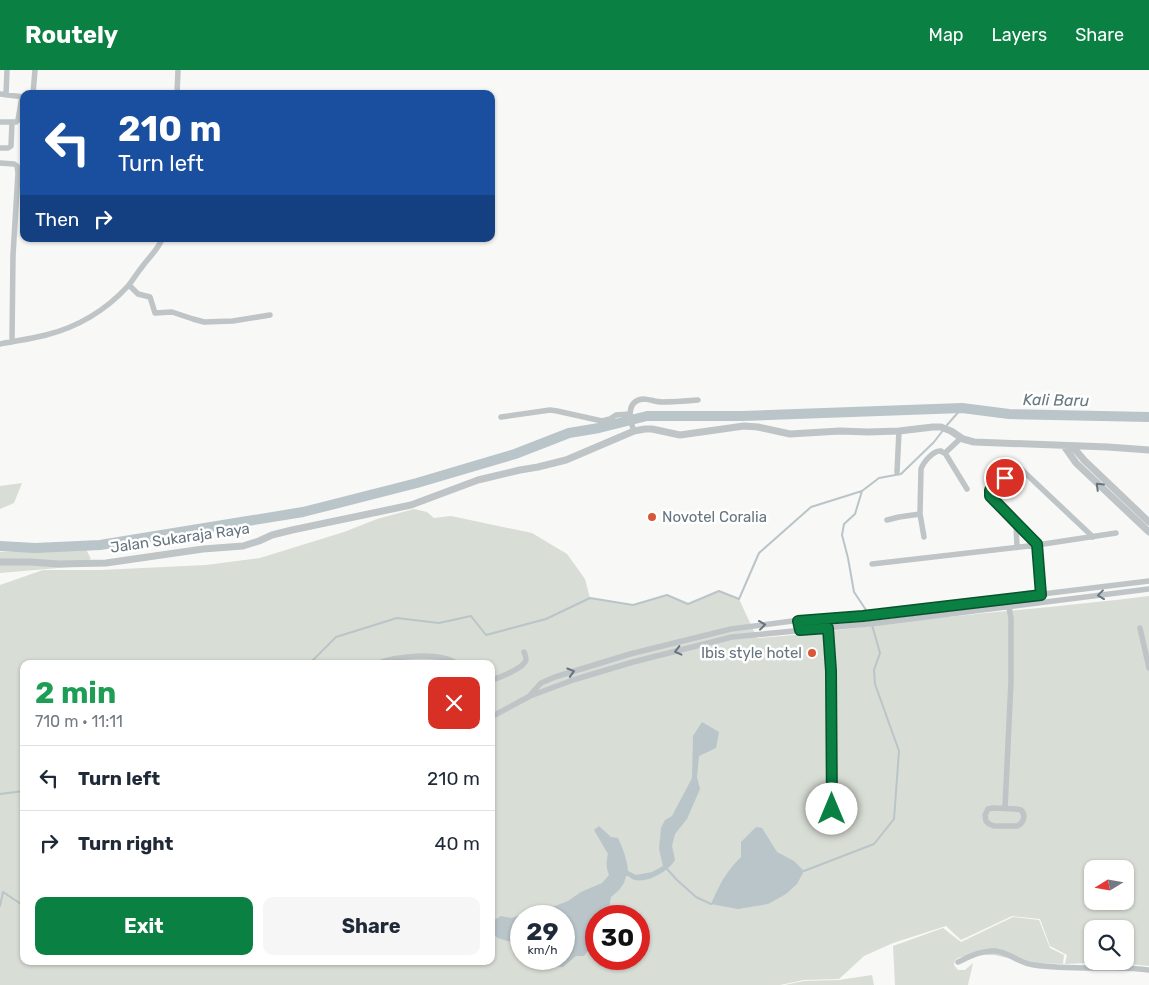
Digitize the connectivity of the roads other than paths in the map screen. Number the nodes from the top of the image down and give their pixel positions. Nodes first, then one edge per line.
1 (7, 70) edge
2 (35, 70) edge
3 (178, 70) edge
4 (33, 90) edge
5 (177, 90) edge
6 (3, 94) edge
7 (20, 97) edge
8 (20, 111) edge
9 (0, 122) edge
10 (12, 123) junction
11 (0, 148) edge
12 (0, 163) edge
13 (161, 242) edge
14 (129, 285) junction
15 (270, 316) dead end
16 (12, 342) junction
17 (0, 344) edge
18 (698, 400) dead end
19 (629, 416) junction
20 (501, 417) dead end
21 (633, 429) junction
22 (899, 431) junction
23 (961, 438) junction
24 (1064, 446) junction
25 (1073, 446) junction
26 (1149, 450) edge
27 (945, 454) junction
28 (897, 472) dead end
29 (967, 489) dead end
30 (920, 514) junction
31 (1136, 515) junction
32 (887, 520) dead end
33 (1149, 522) edge
34 (1016, 524) junction
35 (1149, 532) edge
36 (1116, 533) dead end
37 (924, 537) dead end
38 (1092, 537) junction
39 (1037, 544) junction
40 (1017, 547) junction
41 (0, 562) edge
42 (872, 564) dead end
43 (1149, 581) edge
44 (1149, 589) edge
45 (1041, 595) junction
46 (1041, 602) junction
47 (1009, 607) junction
48 (798, 621) junction
49 (828, 628) junction
50 (1140, 628) dead end
51 (731, 629) junction
52 (800, 630) junction
53 (732, 637) junction
54 (524, 652) dead end
55 (410, 657) junction
56 (388, 660) edge
57 (410, 660) edge
58 (449, 660) edge
59 (1149, 668) edge
60 (495, 678) edge
61 (530, 696) junction
62 (495, 714) edge
63 (1004, 808) junction
64 (832, 809) dead end
65 (958, 962) dead end
66 (1149, 970) edge

1 - 6 street
2 - 4 street
3 - 5 street
6 - 7 street
8 - 10 street
9 - 10 street
10 - 11 street
12 - 16 street
13 - 14 street
14 - 15 street
14 - 16 street
16 - 17 street
18 - 19 street
19 - 20 street
19 - 21 street
21 - 22 street
21 - 41 street, Jalan Sukaraja Raya
22 - 23 street
22 - 28 street
23 - 24 street
23 - 27 street
24 - 25 street
31 -> 24 street
25 - 26 street
25 - 31 street
27 - 29 street
27 - 30 street
30 - 32 street
30 - 37 street
31 - 33 street
31 - 35 street
34 - 38 street
34 - 39 street
34 - 40 street
36 - 38 street
38 - 39 street
39 - 40 street
39 - 45 street
40 - 42 street
43 - 45 street
44 -> 46 street
45 - 46 street
45 - 48 street
46 - 47 street
47 - 49 street
47 - 63 street
51 -> 48 street
48 - 52 street
49 - 52 street
49 - 64 street
50 - 59 street
51 - 53 street
61 -> 51 street
52 - 53 street
53 -> 61 street
54 - 60 street
55 - 56 street
55 - 57 street
55 - 58 street
61 - 62 street
63 - 63 street
65 - 66 street

